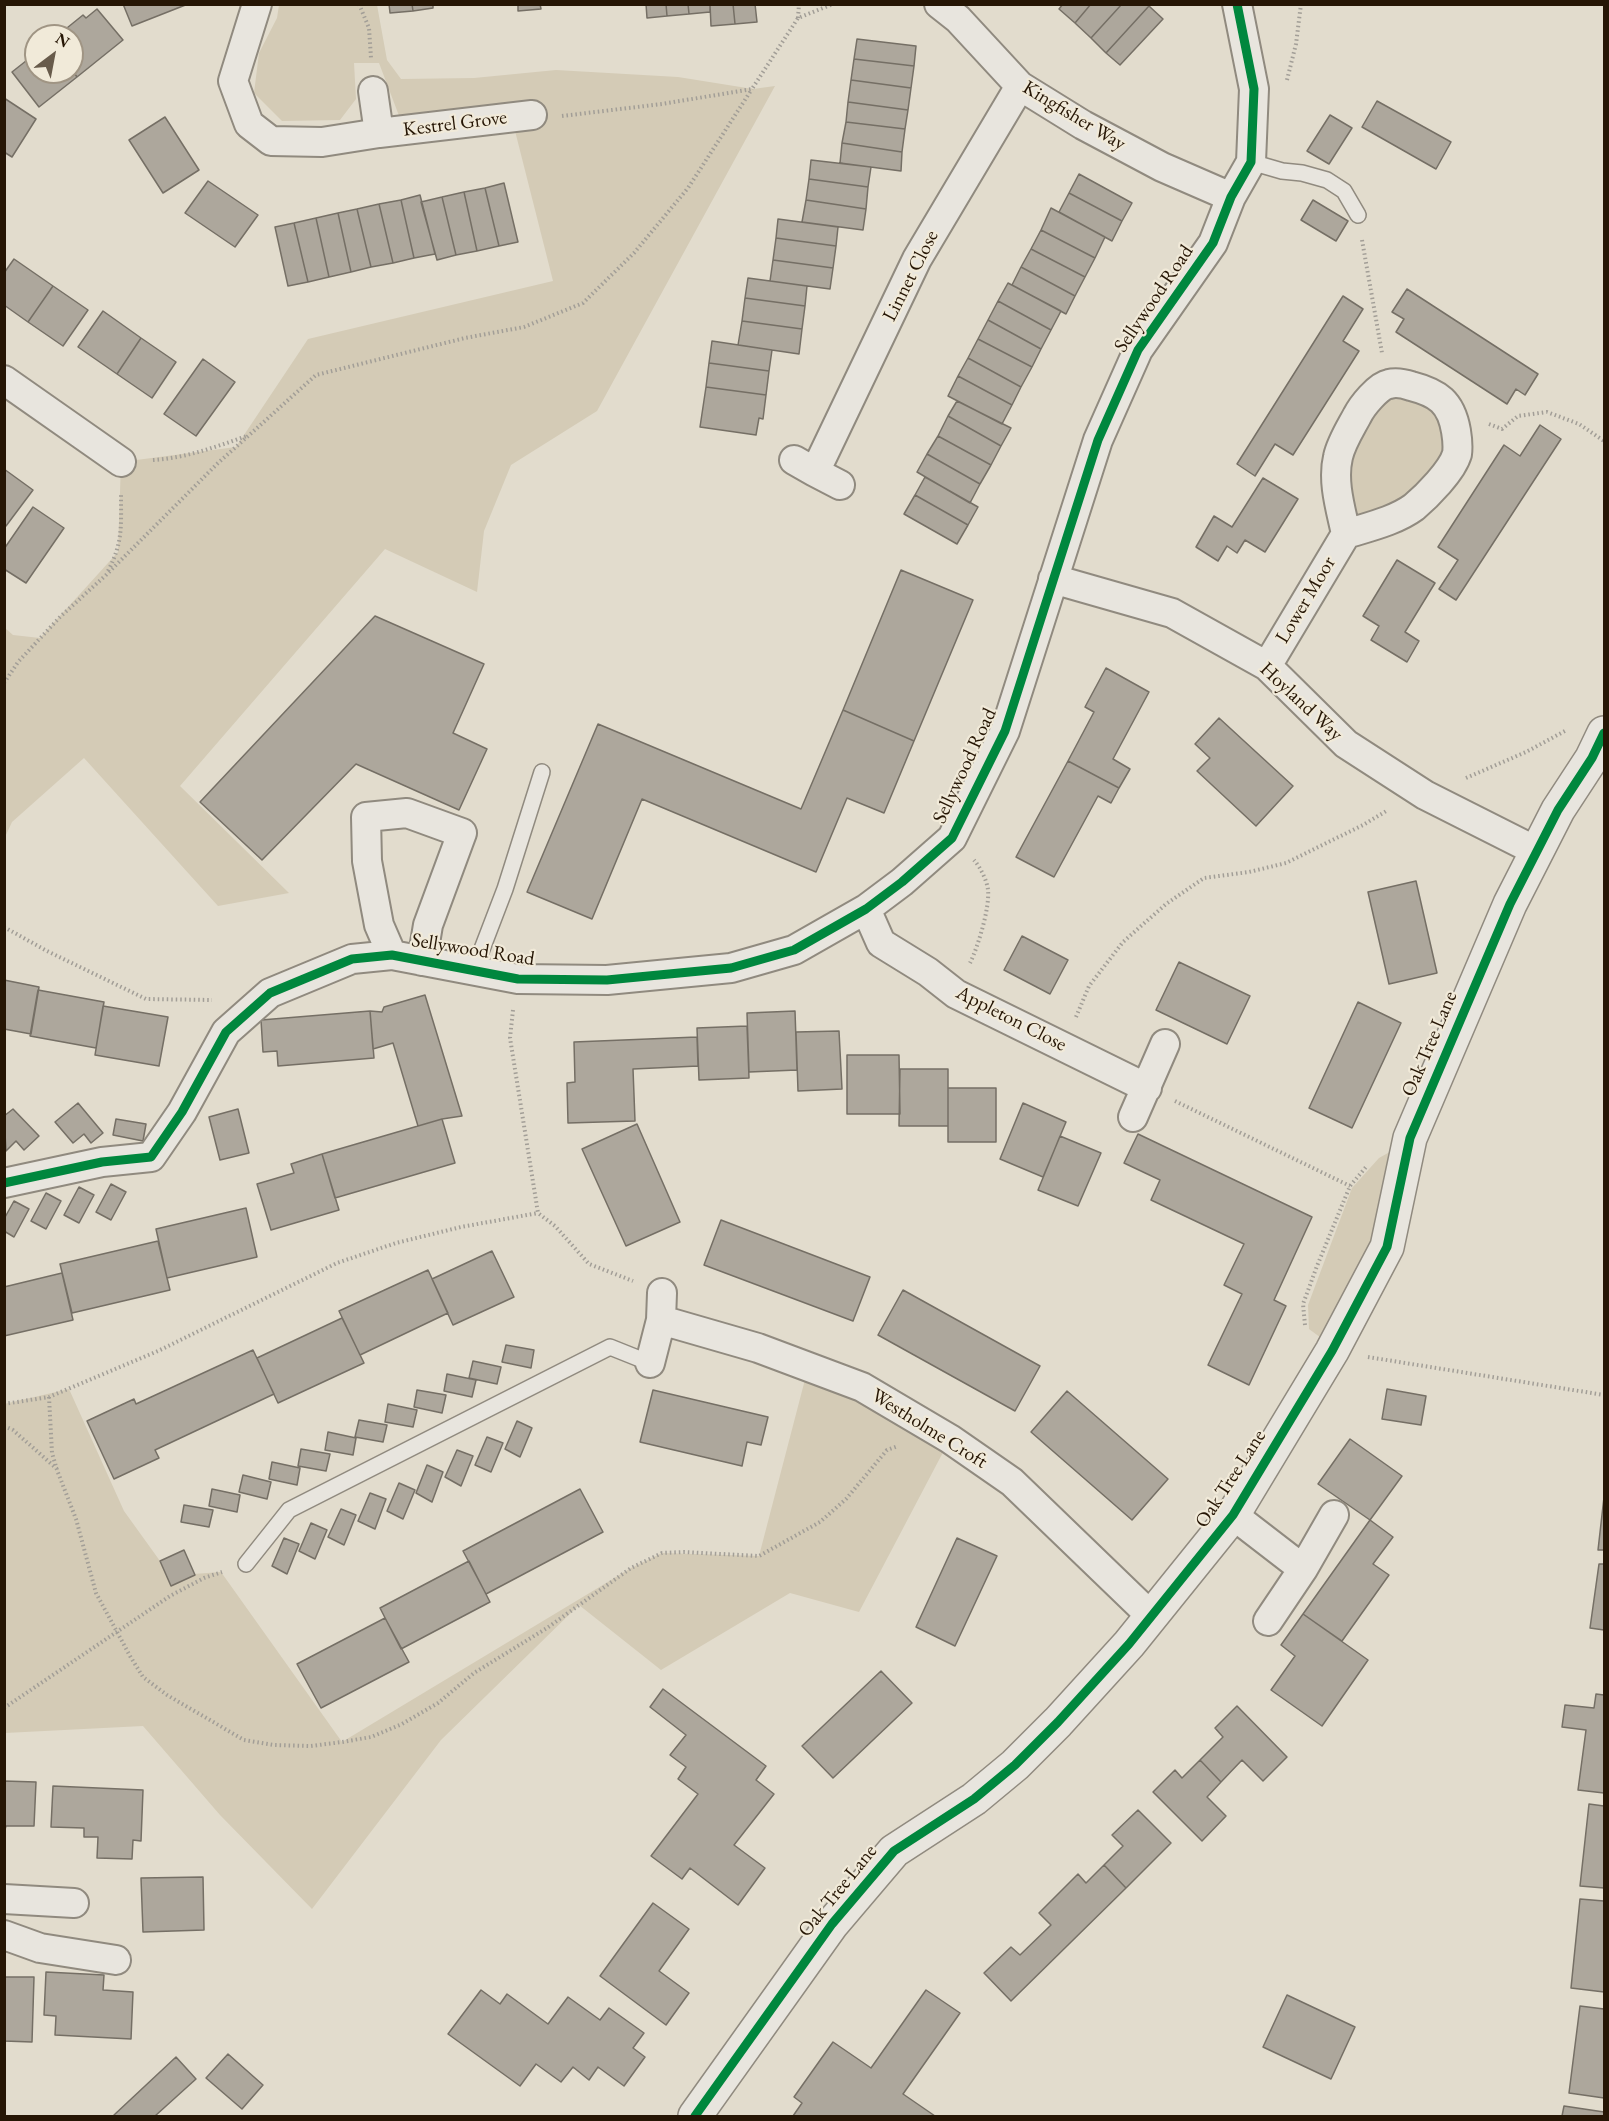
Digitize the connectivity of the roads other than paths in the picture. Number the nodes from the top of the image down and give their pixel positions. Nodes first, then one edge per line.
1 (257, 4) edge
2 (939, 4) edge
3 (1237, 4) edge
4 (1020, 86) junction
5 (373, 91) road end
6 (532, 115) road end
7 (378, 133) junction
8 (1251, 162) junction
9 (1231, 197) junction
10 (1358, 215) road end
11 (4, 380) edge
12 (122, 462) road end
13 (840, 485) dead end
14 (1346, 534) junction
15 (1053, 579) junction
16 (1267, 666) junction
17 (1605, 733) edge
18 (542, 772) dead end
19 (1538, 852) junction
20 (866, 909) junction
21 (392, 955) junction
22 (422, 961) junction
23 (474, 970) junction
24 (1165, 1044) dead end
25 (1147, 1088) junction
26 (1133, 1117) dead end
27 (4, 1184) edge
28 (650, 1363) joint
29 (1233, 1515) junction
30 (1334, 1515) dead end
31 (246, 1564) road end
32 (1303, 1569) junction
33 (1151, 1616) junction
34 (1268, 1621) dead end
35 (4, 1899) edge
36 (74, 1903) dead end
37 (4, 1935) edge
38 (116, 1960) dead end
39 (695, 2116) edge

1 - 7 street, Kestrel Grove
2 - 4 street, Kingfisher Way
3 - 8 street, Sellywood Road
4 - 9 street, Kingfisher Way
4 - 13 street, Linnet Close
5 - 7 street, Kestrel Grove
6 - 7 street, Kestrel Grove
8 - 9 street, Sellywood Road
8 - 10 lane
9 - 15 street, Sellywood Road
11 - 12 street
14 - 14 street, Lower Moor
14 - 16 street, Lower Moor
15 - 16 street, Hoyland Way
15 - 20 street, Sellywood Road
16 - 19 street, Hoyland Way
17 - 19 street, Oak Tree Lane
18 - 23 lane
19 - 29 street, Oak Tree Lane
20 - 23 street, Sellywood Road
20 - 25 street, Appleton Close
21 - 22 street, Sellywood Road
21 - 22 street, Sellywood Road
21 - 27 street, Sellywood Road
22 - 23 street, Sellywood Road
24 - 25 street
25 - 26 street
28 - 31 lane
28 - 33 street, Westholme Croft
29 - 32 street
29 - 33 street, Oak Tree Lane
30 - 32 street
32 - 34 street
33 - 39 street, Oak Tree Lane
35 - 36 street
37 - 38 street

